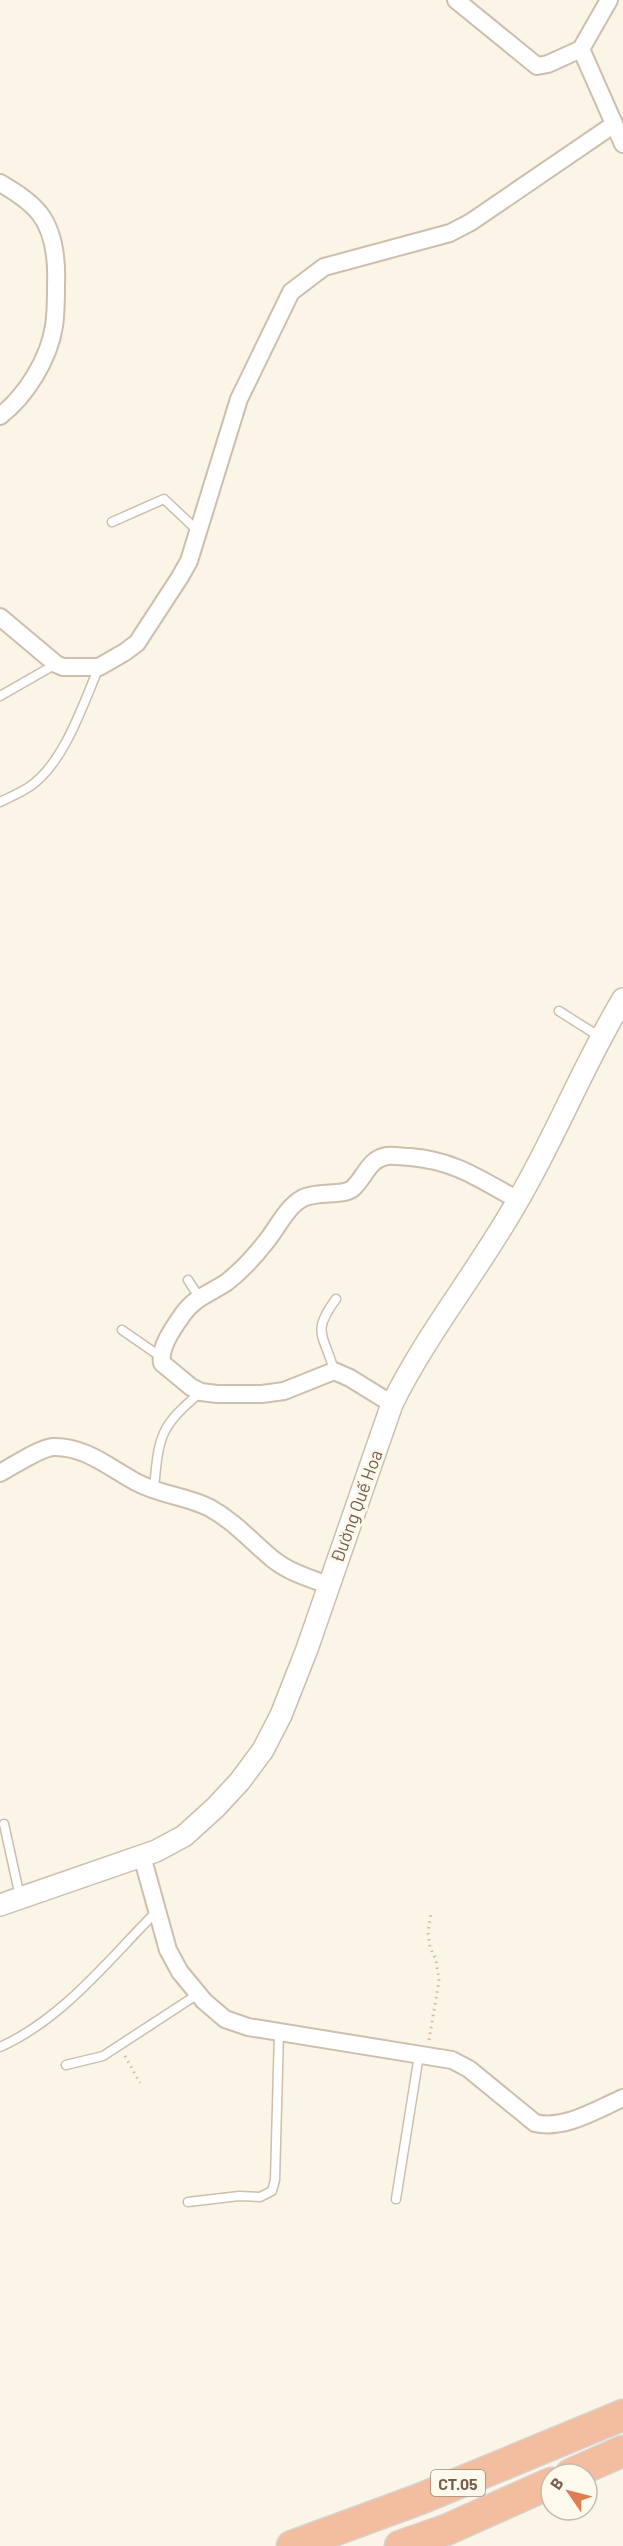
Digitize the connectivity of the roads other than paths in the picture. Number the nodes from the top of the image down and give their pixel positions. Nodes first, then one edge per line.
1 (456, 0) edge
2 (609, 0) edge
3 (581, 49) junction
4 (613, 125) junction
5 (623, 144) edge
6 (0, 183) edge
7 (0, 416) edge
8 (112, 522) dead end
9 (198, 531) junction
10 (0, 617) edge
11 (99, 667) junction
12 (50, 668) junction
13 (0, 696) edge
14 (0, 802) edge
15 (623, 999) edge
16 (559, 1011) dead end
17 (600, 1037) junction
18 (518, 1200) junction
19 (188, 1280) dead end
20 (199, 1297) junction
21 (336, 1299) dead end
22 (122, 1330) dead end
23 (161, 1357) junction
24 (334, 1371) junction
25 (201, 1392) junction
26 (392, 1404) junction
27 (0, 1473) edge
28 (154, 1488) junction
29 (328, 1585) junction
30 (4, 1824) dead end
31 (142, 1856) junction
32 (20, 1898) junction
33 (0, 1905) edge
34 (156, 1911) junction
35 (198, 1994) junction
36 (279, 2032) junction
37 (0, 2047) edge
38 (423, 2056) junction
39 (66, 2065) dead end
40 (623, 2098) edge
41 (396, 2199) dead end
42 (188, 2202) dead end
43 (623, 2415) edge
44 (623, 2451) edge
45 (598, 2462) edge
46 (539, 2488) edge
47 (292, 2546) edge
48 (400, 2546) edge

1 - 3 street
2 - 3 street
3 - 4 street
4 - 5 street
4 - 9 street
6 - 7 street
8 - 9 lane
9 - 11 street
10 - 12 street
11 - 12 street
11 - 14 lane
12 - 13 lane
15 - 17 street, Đường Quế Hoa
16 - 17 lane
17 - 18 street, Đường Quế Hoa
18 - 20 street
18 - 26 street, Đường Quế Hoa
19 - 20 lane
20 - 23 street
21 - 24 lane
22 - 23 lane
23 - 25 street
24 - 25 street
24 - 26 street
25 - 28 lane
26 - 29 street, Đường Quế Hoa
27 - 28 street
28 - 29 street
29 - 31 street, Đường Quế Hoa
30 - 32 lane
31 - 32 street, Đường Quế Hoa
31 - 34 street
32 - 33 street, Đường Quế Hoa
34 - 35 street
34 - 37 lane
35 - 36 street
35 - 39 lane
36 - 38 street
36 - 42 lane
38 - 40 street
38 - 41 lane
43 - 47 highway, CT.05
44 - 45 highway
46 - 48 highway, CT.05

